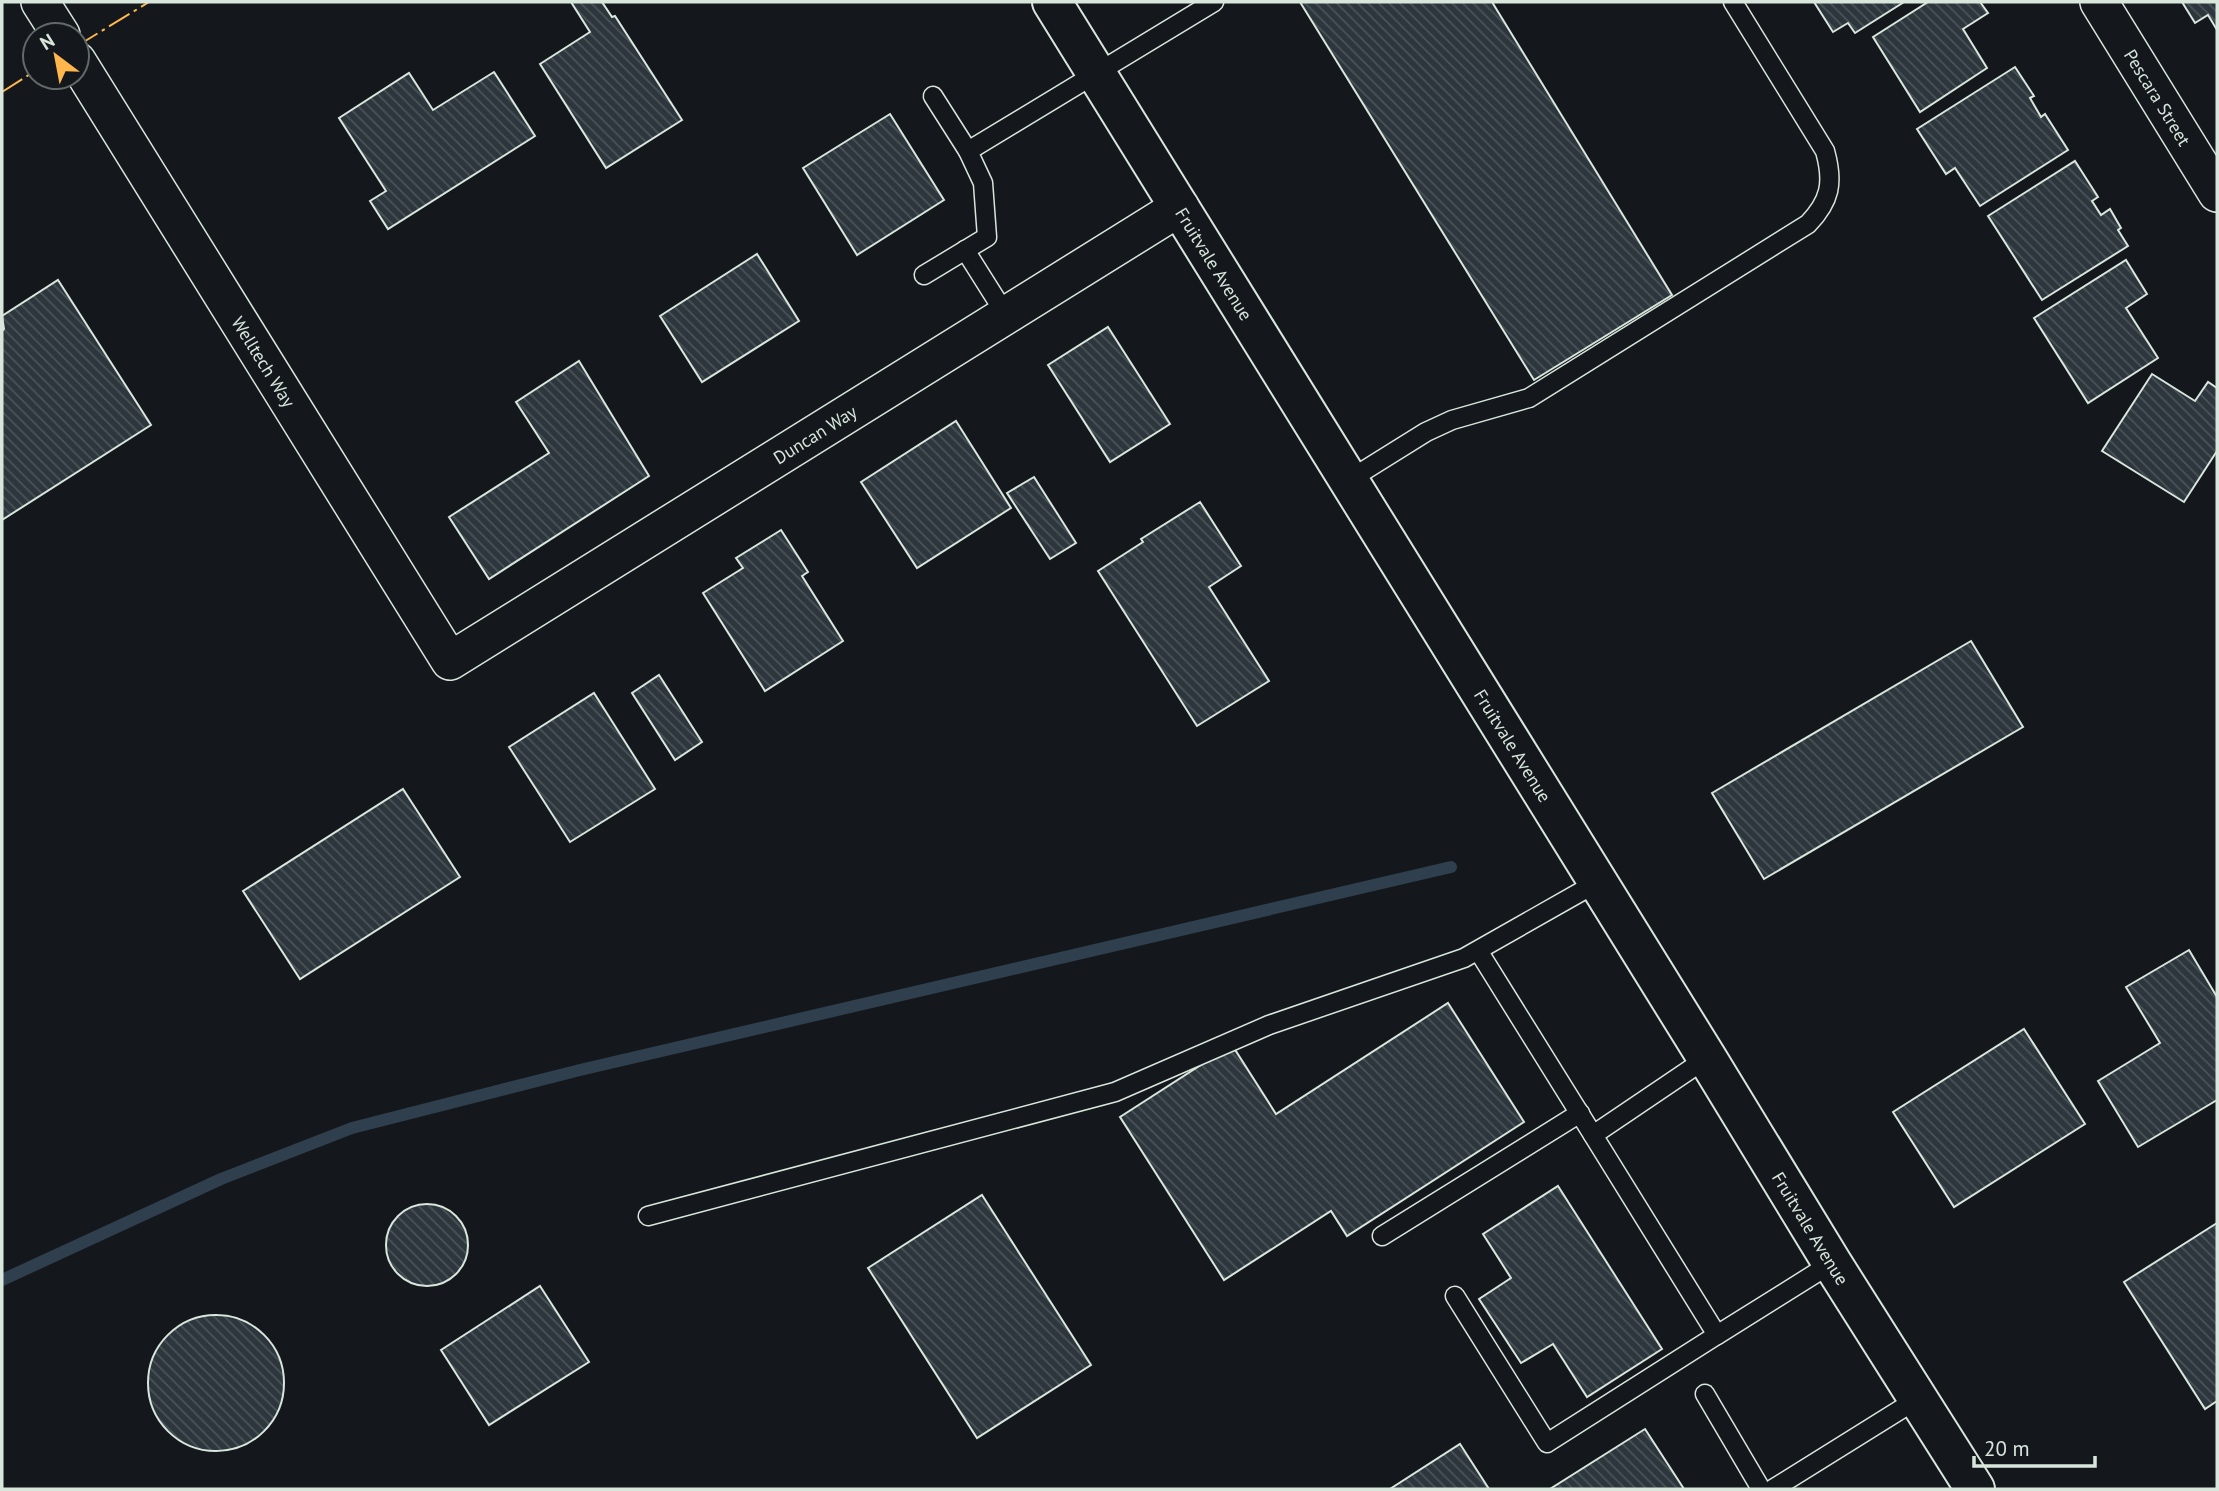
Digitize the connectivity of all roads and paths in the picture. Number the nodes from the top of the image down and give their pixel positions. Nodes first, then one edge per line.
1 (40, 2) edge
2 (1052, 2) edge
3 (1214, 2) edge
4 (1732, 2) edge
5 (2099, 2) edge
6 (52, 21) edge
7 (1097, 73) junction
8 (91, 84) edge
9 (933, 96) dead end
10 (968, 150) junction
11 (2217, 193) edge
12 (1180, 207) junction
13 (965, 250) junction
14 (924, 275) dead end
15 (1006, 315) junction
16 (1349, 480) junction
17 (450, 662) joint
18 (1598, 882) junction
19 (1479, 952) junction
20 (1707, 1058) junction
21 (1580, 1113) junction
22 (1593, 1135) junction
23 (648, 1216) dead end
24 (1382, 1236) dead end
25 (1832, 1263) junction
26 (1455, 1296) dead end
27 (1717, 1335) junction
28 (1705, 1394) dead end
29 (1919, 1398) junction
30 (1761, 1489) edge
31 (1773, 1489) edge
32 (1975, 1489) edge

1 - 6 street
2 - 7 main road, Fruitvale Avenue
3 - 7 lane
4 - 16 lane
5 - 11 street, Pescara Street
7 - 10 lane
7 - 12 main road, Fruitvale Avenue
8 - 17 street, Welltech Way
9 - 10 lane
10 - 13 lane
12 - 15 street, Duncan Way
12 - 16 main road, Fruitvale Avenue
13 - 14 lane
13 - 15 lane
15 - 17 street, Duncan Way
16 - 18 main road, Fruitvale Avenue
18 - 19 lane
18 - 20 main road, Fruitvale Avenue
19 - 21 lane
19 - 23 lane
20 - 22 lane
20 - 25 main road, Fruitvale Avenue
21 - 22 lane
21 - 24 lane
22 - 27 lane
25 - 27 lane
25 - 29 main road, Fruitvale Avenue
26 - 27 lane
28 - 30 lane
29 - 31 lane
29 - 32 main road, Fruitvale Avenue

